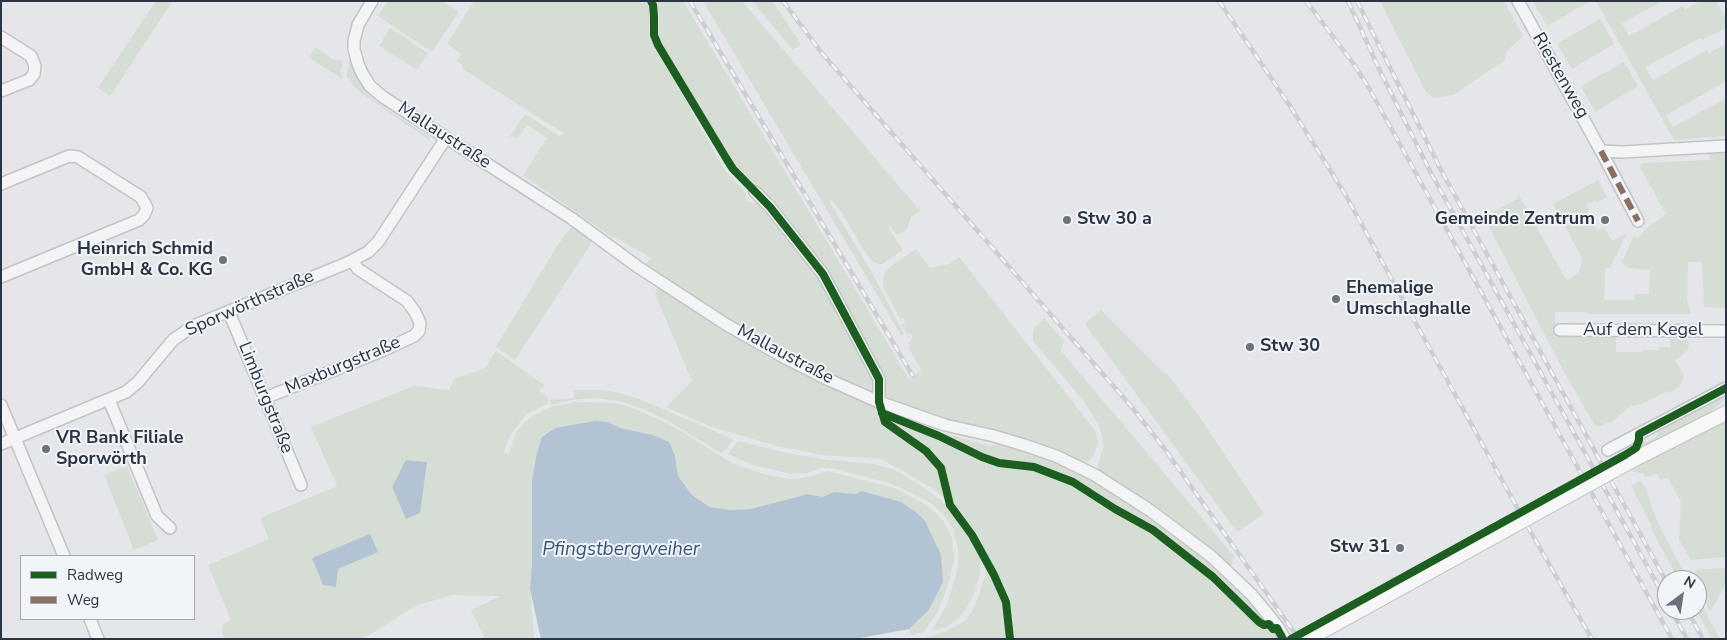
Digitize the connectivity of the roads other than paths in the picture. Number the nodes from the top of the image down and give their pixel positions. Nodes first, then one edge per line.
1 (372, 1) edge
2 (1518, 1) edge
3 (1, 37) edge
4 (1, 91) edge
5 (446, 138) junction
6 (1726, 146) edge
7 (1601, 151) junction
8 (1, 184) edge
9 (755, 192) dead end
10 (1638, 220) dead end
11 (352, 261) junction
12 (1, 277) edge
13 (230, 312) junction
14 (1560, 330) dead end
15 (1726, 332) edge
16 (1726, 388) edge
17 (265, 398) junction
18 (109, 400) junction
19 (879, 402) junction
20 (1, 405) edge
21 (1726, 413) edge
22 (15, 438) junction
23 (1, 444) edge
24 (1608, 450) dead end
25 (300, 485) dead end
26 (170, 528) dead end
27 (64, 555) edge
28 (90, 620) edge
29 (98, 639) edge
30 (1285, 639) edge
31 (1308, 639) edge

1 - 5 street, Mallaustraße
2 - 7 street, Riestenweg
3 - 4 street
5 - 11 street, Sporwörthstraße
5 - 19 street, Mallaustraße
6 - 7 street
7 - 10 street, Riestenweg
8 - 12 street
9 - 19 street
11 - 13 street, Sporwörthstraße
11 - 17 street, Maxburgstraße
13 - 17 street, Limburgstraße
13 - 18 street, Sporwörthstraße
14 - 15 street, Auf dem Kegel
16 - 24 street
17 - 25 street, Limburgstraße
18 - 22 street, Sporwörthstraße
18 - 26 street
19 - 30 street, Mallaustraße
20 - 22 street
21 - 31 main road, bridge
22 - 23 street, Sporwörthstraße
22 - 27 street
28 - 29 street

